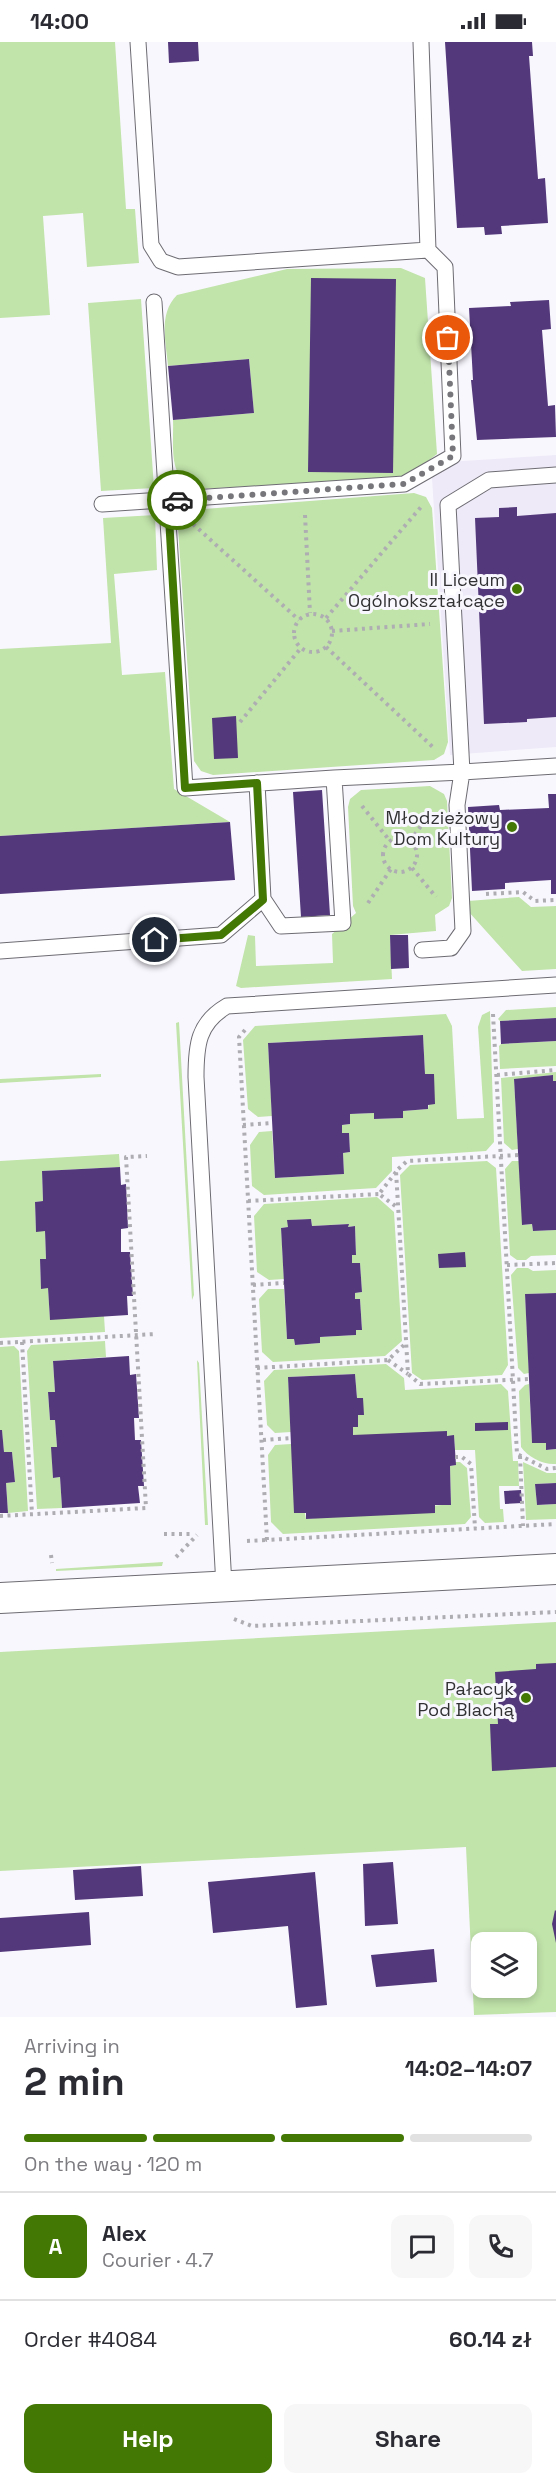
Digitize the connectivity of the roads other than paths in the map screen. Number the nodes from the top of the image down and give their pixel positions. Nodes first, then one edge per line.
1 (138, 42) edge
2 (421, 42) edge
3 (428, 250) junction
4 (154, 302) dead end
5 (556, 475) edge
6 (168, 501) junction
7 (102, 504) dead end
8 (556, 766) edge
9 (462, 772) junction
10 (334, 778) junction
11 (257, 783) junction
12 (263, 900) junction
13 (422, 950) dead end
14 (0, 951) edge
15 (556, 985) edge
16 (556, 1569) edge
17 (224, 1586) junction
18 (0, 1598) edge

1 - 3 lane
2 - 3 lane
3 - 6 lane
4 - 6 lane
5 - 9 lane
6 - 7 lane
6 - 11 lane
8 - 9 lane
9 - 10 lane
9 - 13 lane
10 - 11 lane
10 - 12 lane
11 - 12 lane
12 - 14 lane
15 - 17 lane
16 - 17 street
17 - 18 street

